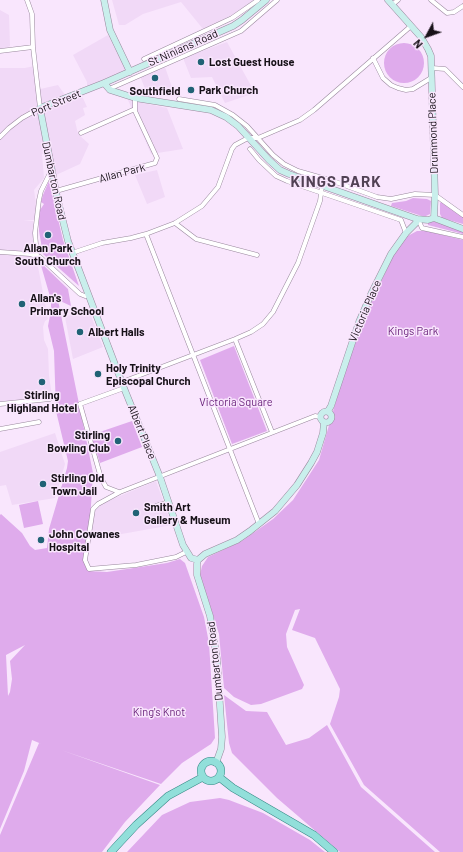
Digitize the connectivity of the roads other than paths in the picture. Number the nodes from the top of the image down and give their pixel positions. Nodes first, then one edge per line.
1 (27, 0) edge
2 (99, 0) edge
3 (104, 0) edge
4 (258, 0) edge
5 (266, 0) edge
6 (277, 0) edge
7 (398, 0) edge
8 (431, 0) edge
9 (390, 2) edge
10 (463, 6) edge
11 (106, 7) junction
12 (411, 26) junction
13 (33, 47) junction
14 (169, 50) junction
15 (0, 51) edge
16 (373, 58) junction
17 (144, 59) dead end
18 (432, 68) junction
19 (130, 72) junction
20 (431, 78) junction
21 (104, 83) junction
22 (95, 87) joint
23 (463, 87) edge
24 (109, 89) junction
25 (135, 98) junction
26 (179, 99) dead end
27 (40, 108) junction
28 (135, 109) junction
29 (81, 133) dead end
30 (0, 137) edge
31 (248, 138) junction
32 (258, 138) junction
33 (250, 149) dead end
34 (52, 171) junction
35 (322, 186) junction
36 (56, 191) junction
37 (320, 193) junction
38 (435, 195) junction
39 (463, 215) edge
40 (434, 218) junction
41 (417, 219) junction
42 (175, 223) junction
43 (463, 229) edge
44 (406, 233) junction
45 (146, 234) junction
46 (463, 237) edge
47 (0, 252) edge
48 (72, 253) junction
49 (257, 255) dead end
50 (37, 256) junction
51 (88, 295) junction
52 (236, 339) junction
53 (193, 356) junction
54 (123, 385) junction
55 (50, 399) dead end
56 (0, 404) edge
57 (328, 411) junction
58 (320, 416) junction
59 (39, 422) dead end
60 (324, 422) junction
61 (0, 429) edge
62 (272, 432) junction
63 (230, 449) junction
64 (160, 477) junction
65 (120, 492) junction
66 (168, 502) junction
67 (156, 506) dead end
68 (259, 524) junction
69 (186, 552) junction
70 (198, 560) junction
71 (216, 763) junction
72 (204, 777) junction
73 (219, 777) junction
74 (111, 852) edge
75 (334, 852) edge

1 - 13 street
2 - 11 street
3 - 11 street
4 - 14 street
5 - 14 street, St Ninians Road
6 - 24 street
7 - 9 street
8 - 10 street
9 - 12 street
11 - 19 street
12 - 16 street
12 - 18 street, Drummond Place
13 - 15 street
13 - 27 street
14 - 17 street
14 - 19 street, St Ninians Road
16 - 20 street
16 - 32 street
18 - 20 street, Drummond Place
18 - 23 street
19 - 21 street, St Ninians Road
20 - 38 street, Drummond Place
21 - 22 street, St Ninians Road
21 - 24 street
22 - 27 street, Port Street
24 - 25 street
25 - 28 street, Allan Park
25 - 31 street
26 - 32 street
27 - 30 street, Port Street
27 - 34 street, Dumbarton Road
28 - 29 street
28 - 36 street, Allan Park
31 - 32 street
31 - 35 street
31 - 42 street
32 - 38 street
33 - 37 street
34 - 36 street, Dumbarton Road
34 - 50 street
35 - 37 street
35 - 41 street
36 - 48 street, Dumbarton Road
37 - 44 street
37 - 52 street
38 - 39 street
38 - 40 street, Drummond Place
40 - 41 street
40 - 43 street
41 - 44 street, Victoria Place
41 - 46 street
42 - 45 street
42 - 49 street
44 - 57 street, Victoria Place
45 - 48 street
45 - 53 street
47 - 50 street
48 - 51 street, Albert Place
50 - 51 street
51 - 54 street, Albert Place
52 - 53 street
52 - 62 street
53 - 54 street
53 - 63 street
54 - 64 street, Albert Place
54 - 65 street
55 - 56 street
57 - 58 street
57 - 60 street
58 - 60 street
58 - 62 street
59 - 61 street
60 - 68 street
62 - 63 street
63 - 64 street
63 - 68 street
64 - 65 street
64 - 66 street, Albert Place
65 - 69 street
66 - 67 street
66 - 69 street, Albert Place
68 - 70 street
69 - 70 street
70 - 71 street, Dumbarton Road
71 - 72 main road
71 - 73 main road
72 - 73 main road
72 - 74 main road
73 - 75 main road

